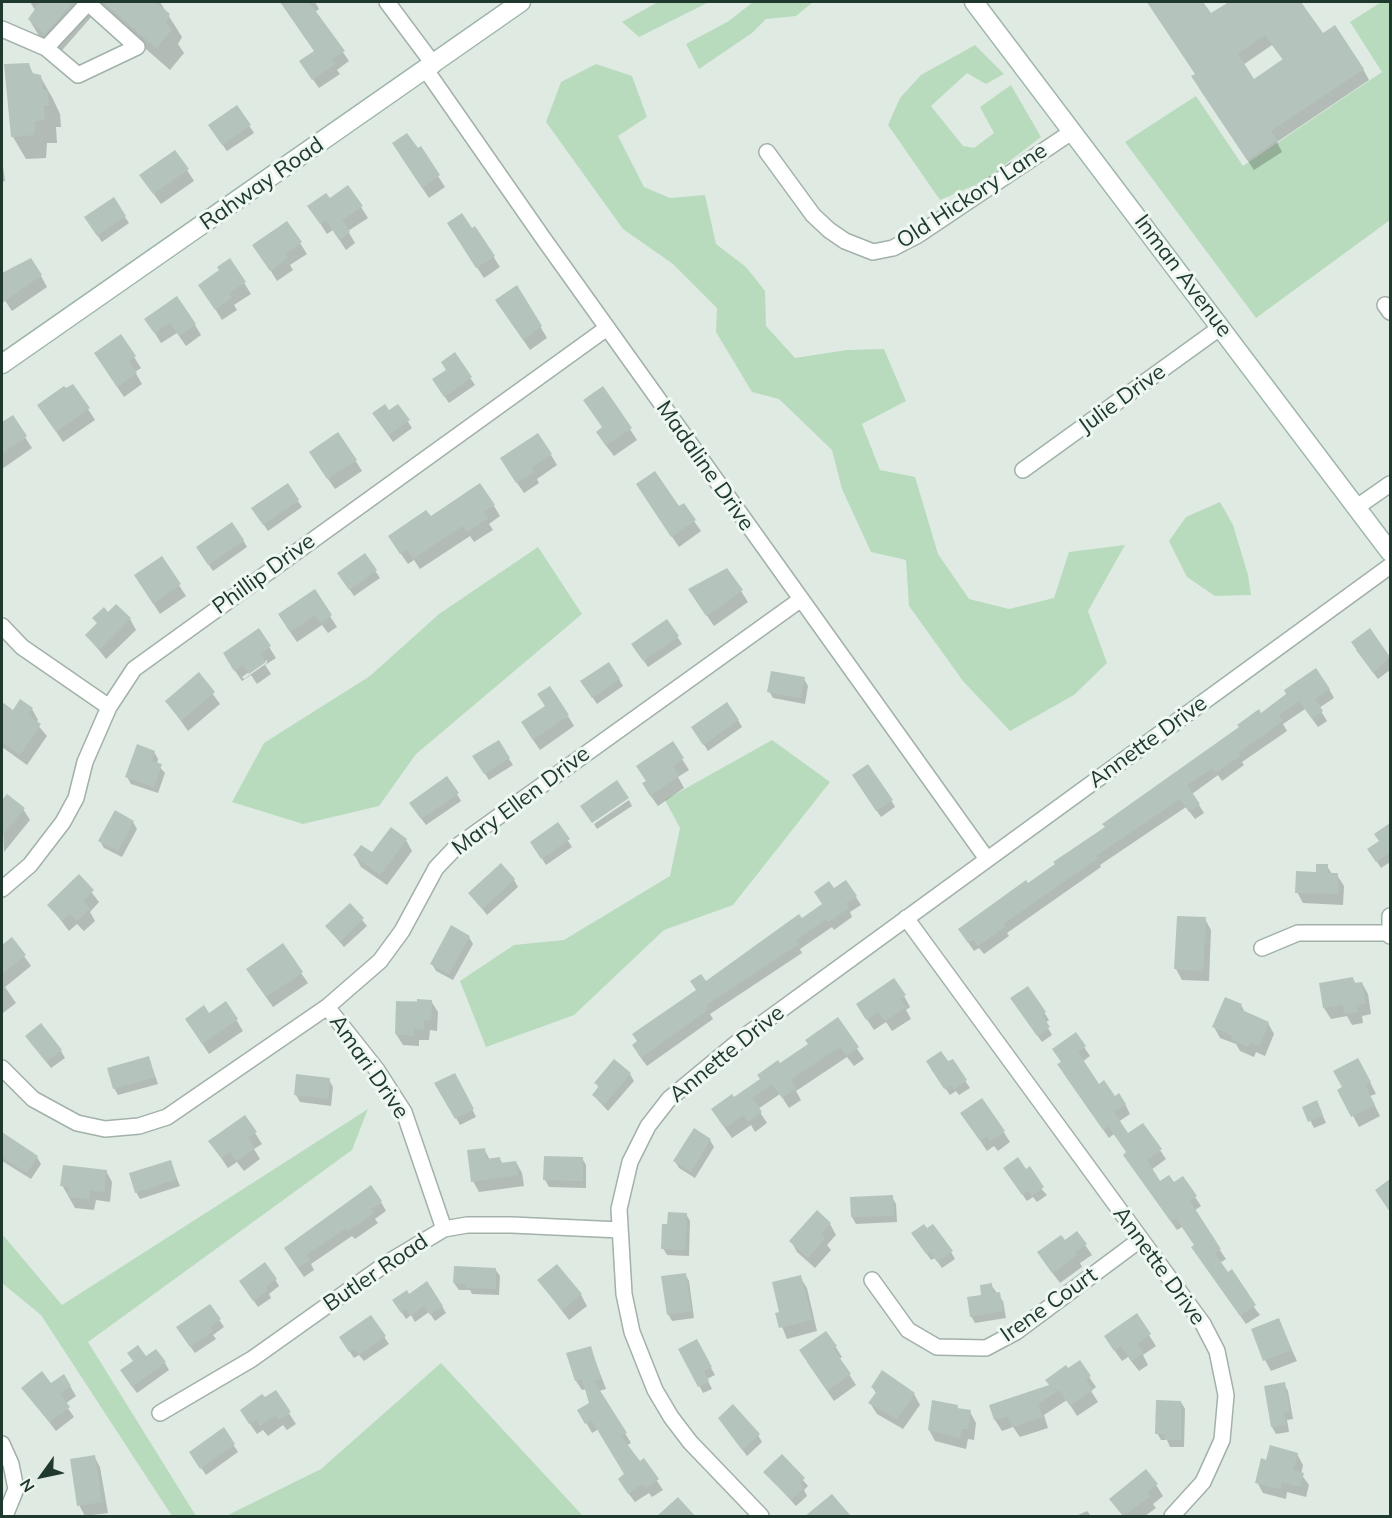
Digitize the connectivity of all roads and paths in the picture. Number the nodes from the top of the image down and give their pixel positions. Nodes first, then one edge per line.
1 (387, 2) edge
2 (521, 2) edge
3 (974, 2) edge
4 (2, 29) edge
5 (46, 48) junction
6 (430, 67) junction
7 (1073, 131) junction
8 (767, 152) dead end
9 (1221, 327) junction
10 (607, 328) junction
11 (2, 364) edge
12 (1023, 470) dead end
13 (1390, 484) edge
14 (1357, 507) junction
15 (1390, 552) edge
16 (1390, 566) edge
17 (800, 600) junction
18 (2, 626) edge
19 (109, 707) junction
20 (987, 859) junction
21 (2, 889) edge
22 (1390, 916) edge
23 (906, 918) junction
24 (1390, 935) edge
25 (1262, 948) dead end
26 (327, 1007) junction
27 (2, 1068) edge
28 (444, 1229) junction
29 (620, 1230) junction
30 (1141, 1239) junction
31 (872, 1280) dead end
32 (160, 1413) dead end
33 (2, 1444) edge
34 (5, 1516) edge
35 (761, 1516) edge
36 (1172, 1516) edge

1 - 6 street, Madaline Drive
2 - 6 main road, Rahway Road
3 - 7 main road, Inman Avenue
4 - 5 street
5 - 5 street
6 - 10 street, Madaline Drive
6 - 11 main road, Rahway Road
7 - 8 street, Old Hickory Lane
7 - 9 main road, Inman Avenue
9 - 12 street, Julie Drive
9 - 14 main road, Inman Avenue
10 - 17 street, Madaline Drive
10 - 19 street, Phillip Drive
13 - 14 street
14 - 15 main road, Inman Avenue
16 - 20 street, Annette Drive
17 - 20 street, Madaline Drive
17 - 26 street, Mary Ellen Drive
18 - 19 street
19 - 21 street, Phillip Drive
20 - 23 street, Annette Drive
22 - 24 street
23 - 29 street, Annette Drive
23 - 30 street, Annette Drive
24 - 25 street
26 - 27 street, Mary Ellen Drive
26 - 28 street, Amari Drive
28 - 29 street, Butler Road
28 - 32 street, Butler Road
29 - 35 street, Annette Drive
30 - 31 street, Irene Court
30 - 36 street, Annette Drive
33 - 34 street

